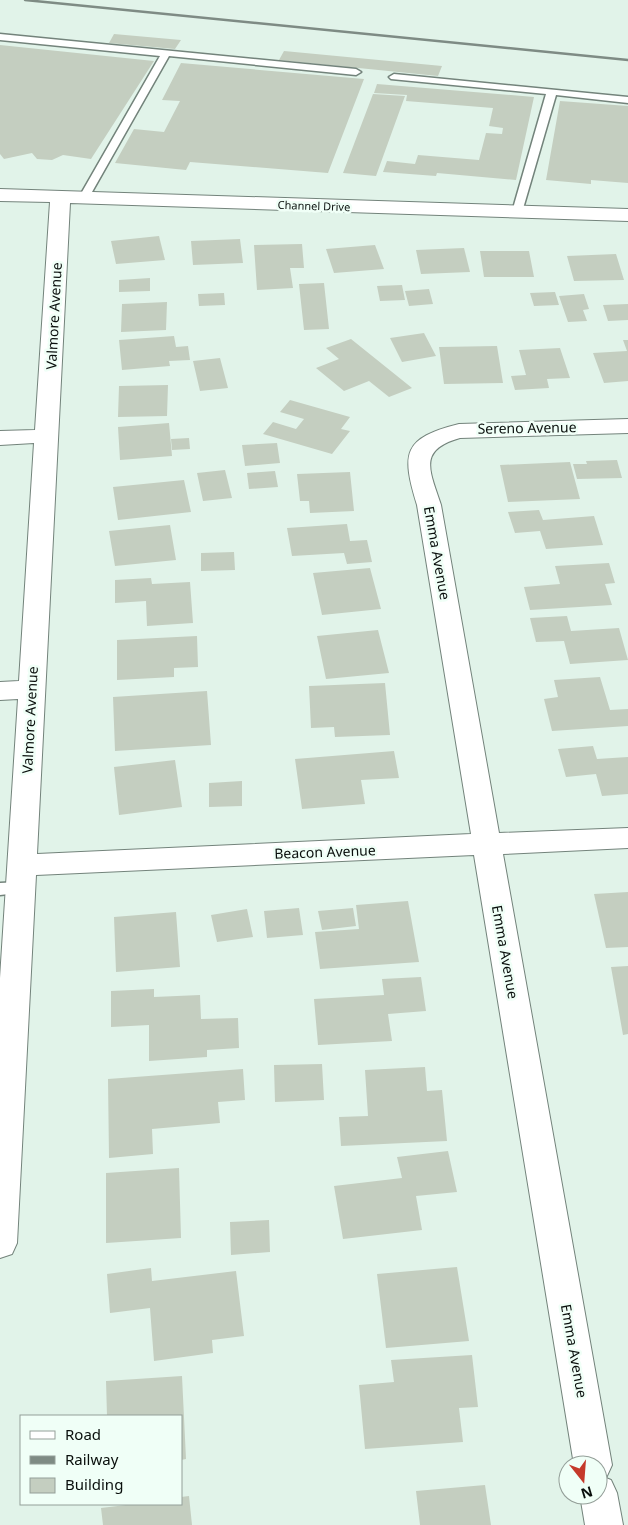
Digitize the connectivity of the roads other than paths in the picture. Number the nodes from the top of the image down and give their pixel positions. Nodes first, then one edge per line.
1 (0, 37) edge
2 (166, 53) junction
3 (356, 72) dead end
4 (394, 77) dead end
5 (552, 92) junction
6 (628, 100) edge
7 (0, 195) edge
8 (71, 198) junction
9 (517, 212) junction
10 (628, 216) edge
11 (628, 426) edge
12 (47, 436) junction
13 (0, 438) edge
14 (428, 443) joint
15 (32, 690) junction
16 (0, 691) edge
17 (628, 838) edge
18 (487, 844) junction
19 (14, 880) edge
20 (6, 1028) edge
21 (0, 1243) edge
22 (591, 1455) edge
23 (600, 1505) edge
24 (604, 1525) edge

1 - 2 lane
2 - 3 lane
2 - 8 lane
4 - 5 lane
5 - 6 lane
5 - 9 lane
7 - 8 street, Channel Drive
8 - 9 street, Channel Drive
8 - 12 street, Valmore Avenue
9 - 10 street, Channel Drive
11 - 14 street, Sereno Avenue
12 - 13 street
12 - 15 street, Valmore Avenue
14 - 18 street, Emma Avenue
15 - 16 street
15 - 19 street, Valmore Avenue
17 - 18 street, Beacon Avenue
18 - 19 street, Beacon Avenue
18 - 22 street, Emma Avenue
19 - 20 street, Valmore Avenue
20 - 21 street, Valmore Avenue
23 - 24 street

